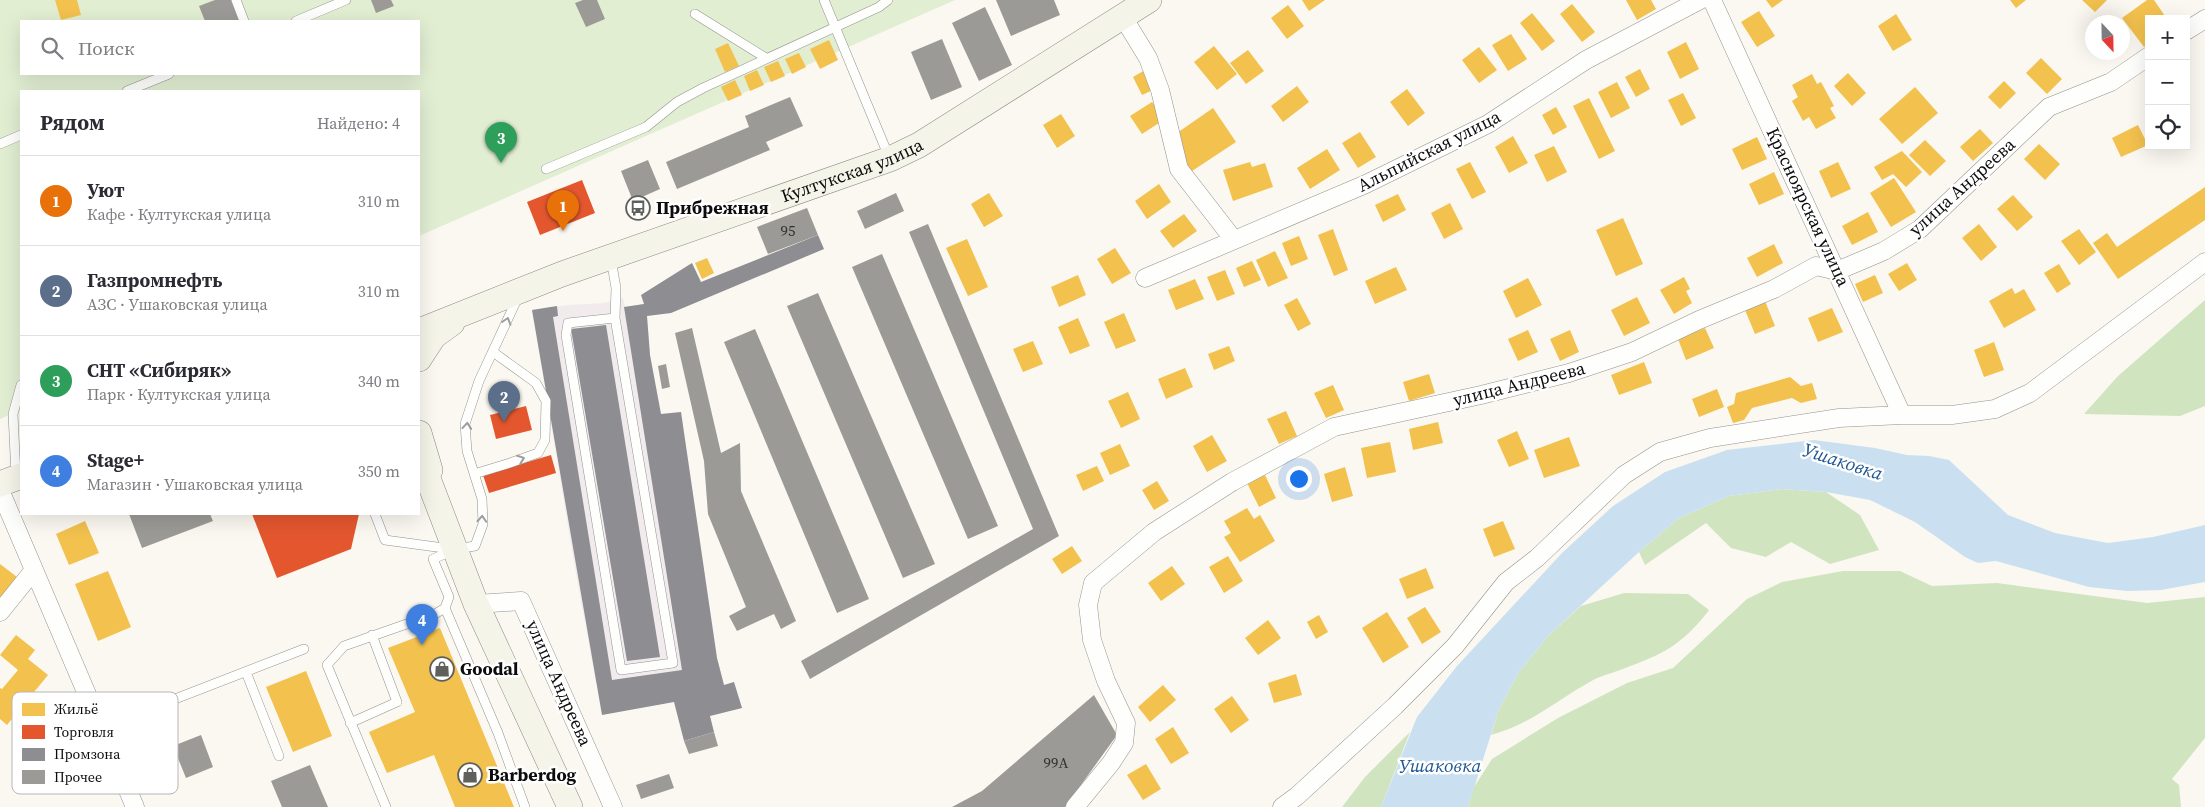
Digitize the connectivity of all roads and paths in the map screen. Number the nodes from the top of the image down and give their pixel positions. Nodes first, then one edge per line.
1 (236, 0) edge
2 (346, 0) edge
3 (824, 0) edge
4 (888, 0) edge
5 (1149, 0) edge
6 (1700, 0) edge
7 (1712, 0) edge
8 (694, 14) dead end
9 (1123, 17) junction
10 (244, 20) edge
11 (298, 20) edge
12 (2205, 20) edge
13 (835, 26) junction
14 (2190, 29) edge
15 (766, 58) junction
16 (2145, 59) edge
17 (167, 75) edge
18 (129, 90) edge
19 (20, 135) edge
20 (0, 144) edge
21 (890, 159) junction
22 (546, 169) dead end
23 (1234, 240) junction
24 (610, 257) junction
25 (2205, 262) edge
26 (1837, 271) junction
27 (1145, 278) dead end
28 (521, 290) junction
29 (472, 310) junction
30 (615, 318) junction
31 (420, 330) edge
32 (493, 352) junction
33 (420, 357) edge
34 (20, 389) edge
35 (1902, 415) junction
36 (420, 436) edge
37 (420, 458) edge
38 (474, 474) junction
39 (9, 482) edge
40 (435, 495) junction
41 (375, 515) edge
42 (456, 550) junction
43 (34, 570) junction
44 (476, 604) junction
45 (445, 608) junction
46 (0, 612) edge
47 (372, 635) junction
48 (304, 649) dead end
49 (246, 672) junction
50 (85, 692) edge
51 (178, 698) edge
52 (350, 723) junction
53 (279, 756) dead end
54 (128, 794) edge
55 (134, 807) edge
56 (386, 807) edge
57 (525, 807) edge
58 (570, 807) edge
59 (613, 807) edge
60 (1075, 807) edge
61 (1282, 807) edge

1 - 10 lane
2 - 11 lane
3 - 13 lane
4 - 13 lane
5 - 9 main road, Култукская улица
6 - 23 street, Альпийская улица
7 - 26 street, Красноярская улица
8 - 15 lane
9 - 21 main road, Култукская улица
9 - 23 street
12 - 14 street
13 - 15 lane
13 - 21 lane
15 - 22 lane
16 - 26 street, улица Андреева
17 - 18 lane
19 - 20 lane
21 - 24 main road, Култукская улица
23 - 27 street, Альпийская улица
24 - 28 main road, Култукская улица
24 - 30 lane
25 - 35 street
26 - 35 street, Красноярская улица
26 - 60 street, улица Андреева
28 - 29 main road, Култукская улица
32 -> 28 lane
29 - 31 main road, Култукская улица
29 - 33 main road
30 - 30 lane
38 -> 32 lane
38 -> 32 lane
34 - 39 lane
35 - 61 street
36 - 40 main road
37 - 40 main road
42 -> 38 lane
39 - 43 street
40 - 42 main road
41 - 42 lane
42 - 44 main road
42 - 45 lane
43 - 46 street
43 - 50 street
44 - 58 main road
44 - 59 street, улица Андреева
45 - 47 lane
45 - 57 lane
47 - 52 lane
47 - 52 lane
48 - 49 lane
49 - 51 lane
49 - 53 lane
52 - 56 lane
54 - 55 street

